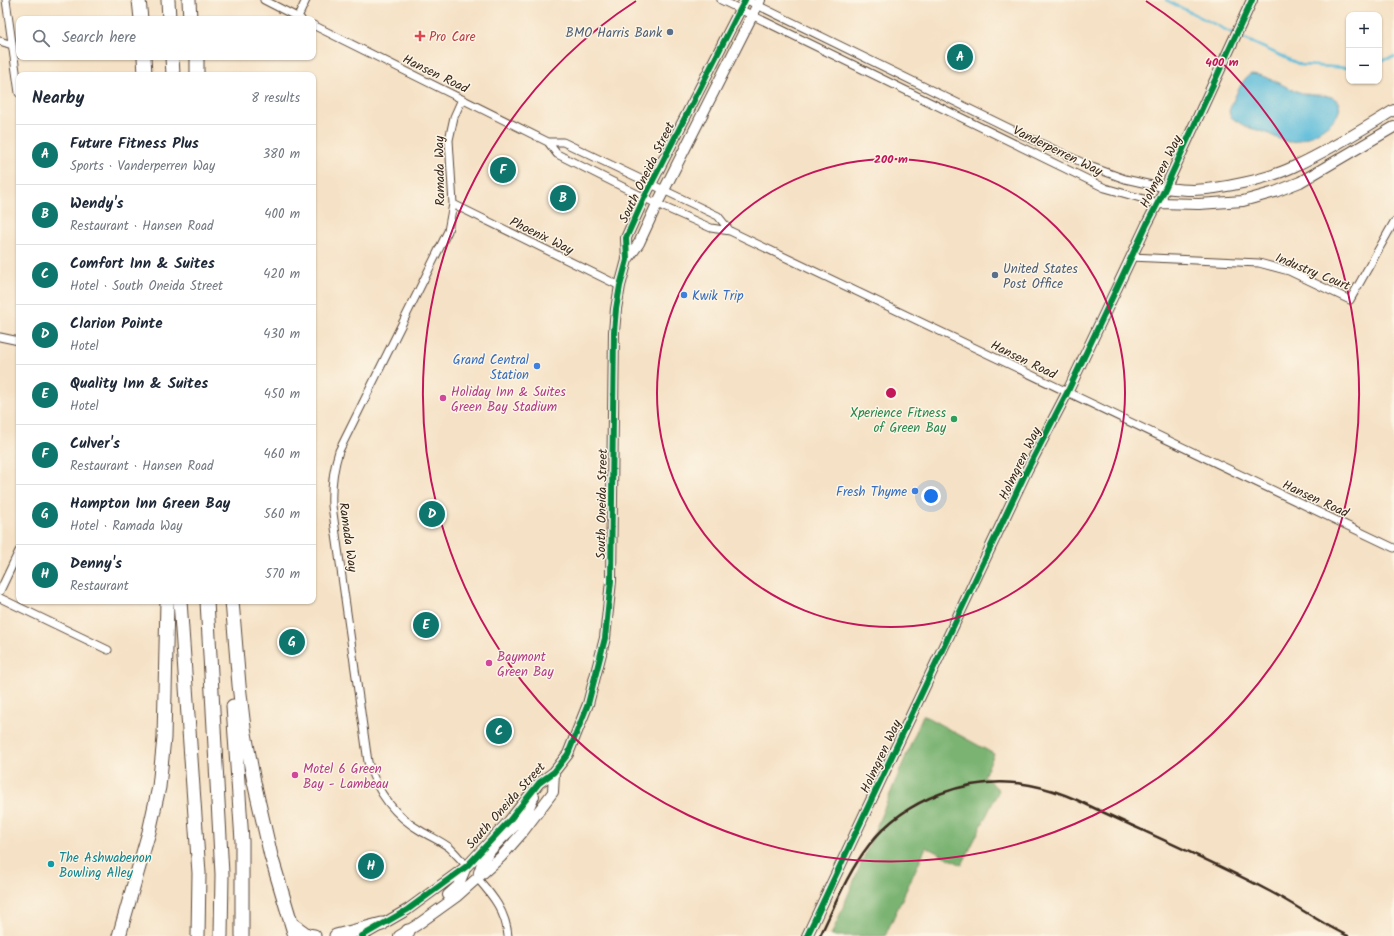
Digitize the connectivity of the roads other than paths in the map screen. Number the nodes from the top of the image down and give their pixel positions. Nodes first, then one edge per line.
1 (6, 0) edge
2 (139, 0) edge
3 (168, 0) edge
4 (189, 0) edge
5 (198, 0) edge
6 (264, 0) edge
7 (306, 0) edge
8 (721, 0) edge
9 (1252, 0) edge
10 (759, 2) edge
11 (744, 3) edge
12 (753, 15) junction
13 (141, 16) edge
14 (169, 16) edge
15 (190, 16) edge
16 (197, 16) edge
17 (296, 16) edge
18 (301, 16) edge
19 (316, 26) edge
20 (0, 42) edge
21 (12, 45) junction
22 (144, 60) edge
23 (172, 60) edge
24 (196, 60) edge
25 (16, 72) edge
26 (145, 72) edge
27 (173, 72) edge
28 (197, 72) edge
29 (462, 99) junction
30 (1394, 110) edge
31 (1394, 127) edge
32 (548, 142) junction
33 (651, 184) junction
34 (1165, 188) junction
35 (664, 191) junction
36 (644, 198) junction
37 (1158, 203) junction
38 (453, 204) junction
39 (657, 204) junction
40 (1394, 222) edge
41 (730, 231) junction
42 (1131, 257) junction
43 (628, 260) junction
44 (620, 286) junction
45 (0, 337) edge
46 (16, 340) edge
47 (1067, 393) junction
48 (1394, 548) edge
49 (16, 556) edge
50 (0, 591) edge
51 (0, 598) edge
52 (167, 604) edge
53 (180, 604) edge
54 (207, 604) edge
55 (228, 604) edge
56 (232, 604) edge
57 (108, 650) dead end
58 (554, 772) junction
59 (539, 784) junction
60 (467, 866) junction
61 (478, 879) junction
62 (382, 924) junction
63 (293, 930) edge
64 (404, 934) edge
65 (119, 936) edge
66 (198, 936) edge
67 (221, 936) edge
68 (242, 936) edge
69 (314, 936) edge
70 (336, 936) edge
71 (362, 936) edge
72 (508, 936) edge
73 (807, 936) edge

1 - 21 street
2 - 13 highway
3 - 14 highway
4 - 15 highway
5 - 16 highway
6 - 17 street
7 - 18 street
8 - 11 street, Vanderperren Way
9 - 34 street, Holmgren Way
10 - 11 street, Vanderperren Way
10 - 12 street, South Oneida Street
10 - 34 street, Vanderperren Way
11 - 12 street, Vanderperren Way
11 - 33 street, South Oneida Street
12 - 35 street, South Oneida Street
12 - 37 street, Vanderperren Way
19 - 29 street, Hansen Road
20 - 21 street
21 - 25 street
22 - 26 highway
23 - 27 highway
24 - 28 highway
29 - 32 street, Hansen Road
29 - 38 street, Ramada Way
30 - 34 street, Vanderperren Way
31 - 37 street, Vanderperren Way
32 - 33 street, Hansen Road
32 - 36 street, Hansen Road
33 - 35 street, Hansen Road
33 - 36 street, South Oneida Street
34 - 37 street, Holmgren Way
35 - 39 street, South Oneida Street
35 - 41 street, Hansen Road
36 - 39 street, Hansen Road
36 - 43 street, South Oneida Street
37 - 42 street, Holmgren Way
38 - 44 street, Phoenix Way
38 - 60 street, Ramada Way
39 - 41 street, Hansen Road
39 - 43 street, South Oneida Street
40 - 42 street, Industry Court
41 - 47 street, Hansen Road
42 - 47 street, Holmgren Way
43 - 44 street, South Oneida Street
44 - 58 street, South Oneida Street
45 - 46 street
47 - 48 street, Hansen Road
47 - 73 street, Holmgren Way
49 - 50 street
51 - 57 street
52 - 65 highway
53 - 66 highway
54 - 67 highway
55 - 68 highway
56 - 63 highway
58 - 59 street, South Oneida Street
58 - 61 street
59 - 60 street, South Oneida Street
59 - 61 street
60 - 62 street, South Oneida Street
60 - 64 street
61 - 64 street
61 - 72 street
62 - 70 highway
62 - 71 street, South Oneida Street
63 - 69 highway

